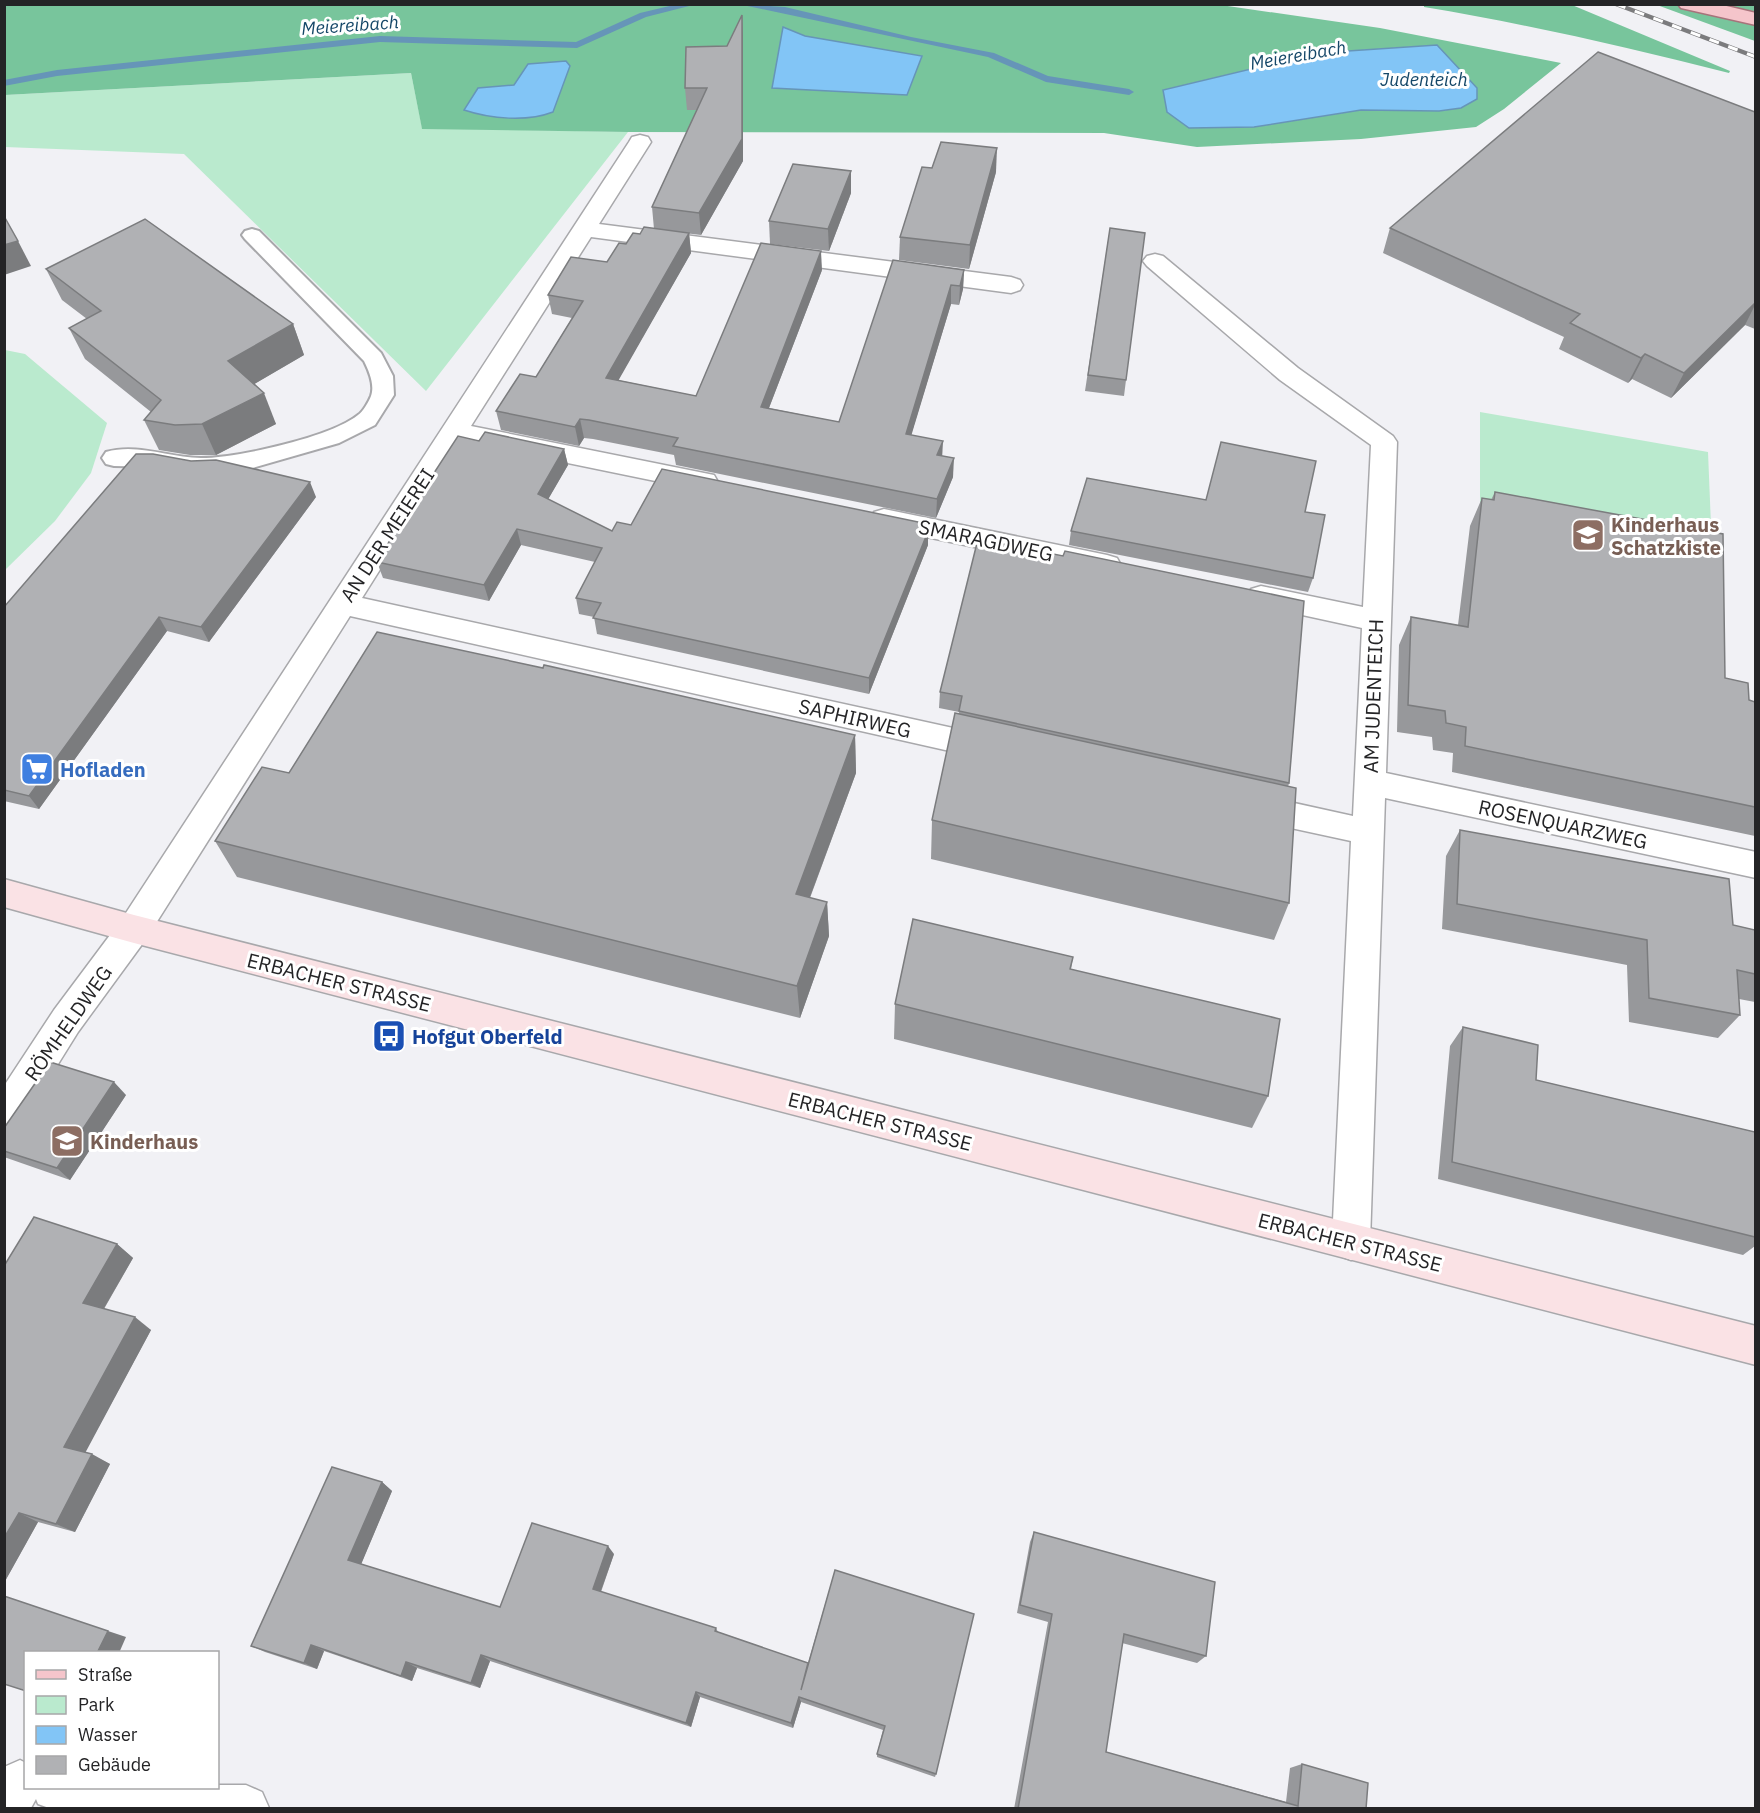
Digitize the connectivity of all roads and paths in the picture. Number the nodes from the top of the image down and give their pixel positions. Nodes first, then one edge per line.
1 (1688, 4) edge
2 (1755, 19) edge
3 (640, 142) dead end
4 (584, 229) junction
5 (252, 235) dead end
6 (1155, 261) dead end
7 (1011, 285) dead end
8 (454, 431) junction
9 (114, 458) dead end
10 (735, 489) edge
11 (863, 515) edge
12 (1132, 570) edge
13 (1237, 591) edge
14 (342, 604) junction
15 (1376, 620) junction
16 (1018, 754) edge
17 (1370, 782) junction
18 (1228, 801) edge
19 (1368, 832) junction
20 (1755, 865) edge
21 (4, 893) edge
22 (134, 929) junction
23 (4, 1118) edge
24 (1351, 1242) junction
25 (1755, 1346) edge
26 (31, 1789) edge
27 (246, 1809) edge

1 - 2 main road
3 - 4 street, AN DER MEIEREI
4 - 7 street
4 - 8 street, AN DER MEIEREI
5 - 9 lane
6 - 15 street, AM JUDENTEICH
8 - 10 street
8 - 14 street, AN DER MEIEREI
11 - 12 street, SMARAGDWEG
13 - 15 street
14 - 16 street, SAPHIRWEG
14 - 22 street, AN DER MEIEREI
15 - 17 street, AM JUDENTEICH
17 - 19 street, AM JUDENTEICH
17 - 20 street, ROSENQUARZWEG
18 - 19 street
19 - 24 street, AM JUDENTEICH
21 - 22 street, ERBACHER STRASSE
22 - 23 street, RÖMHELDWEG
22 - 24 street, ERBACHER STRASSE
24 - 25 street, ERBACHER STRASSE
26 - 27 street

